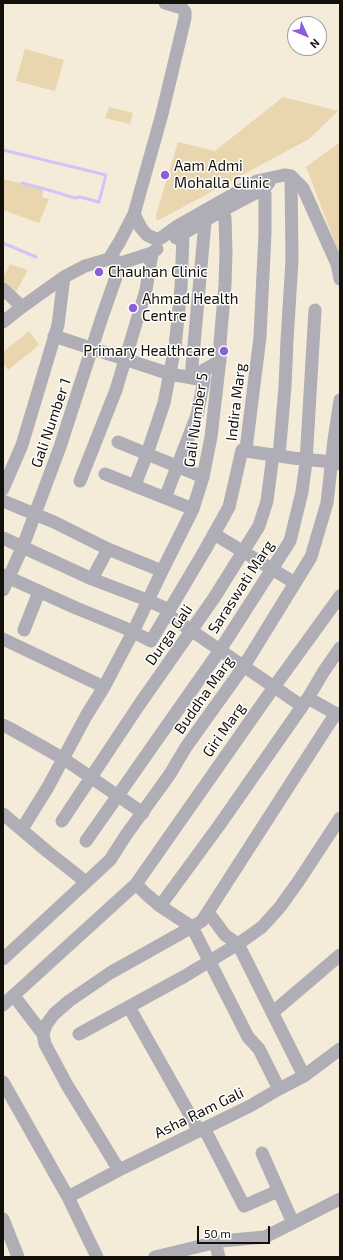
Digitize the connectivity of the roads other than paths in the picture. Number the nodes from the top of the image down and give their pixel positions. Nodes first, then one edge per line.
1 (165, 3) edge
2 (276, 176) junction
3 (291, 176) junction
4 (263, 189) junction
5 (221, 206) junction
6 (134, 214) junction
7 (204, 222) junction
8 (183, 235) junction
9 (162, 241) junction
10 (152, 253) junction
11 (115, 261) junction
12 (338, 264) edge
13 (64, 277) junction
14 (340, 279) edge
15 (3, 289) edge
16 (22, 307) junction
17 (316, 310) dead end
18 (3, 322) edge
19 (54, 336) junction
20 (92, 349) junction
21 (125, 359) junction
22 (220, 361) junction
23 (170, 374) junction
24 (197, 379) junction
25 (340, 400) edge
26 (118, 442) dead end
27 (246, 451) junction
28 (147, 454) junction
29 (276, 456) junction
30 (306, 460) junction
31 (336, 463) edge
32 (178, 466) junction
33 (105, 474) dead end
34 (204, 477) junction
35 (80, 481) dead end
36 (135, 485) junction
37 (3, 489) edge
38 (165, 498) junction
39 (3, 501) edge
40 (193, 509) junction
41 (35, 514) junction
42 (214, 534) junction
43 (3, 538) edge
44 (23, 546) junction
45 (108, 549) junction
46 (244, 552) junction
47 (272, 569) junction
48 (162, 571) junction
49 (92, 579) junction
50 (5, 581) edge
51 (295, 583) junction
52 (39, 592) junction
53 (340, 596) edge
54 (147, 600) junction
55 (168, 612) junction
56 (136, 626) junction
57 (24, 630) dead end
58 (192, 631) junction
59 (3, 639) edge
60 (340, 648) edge
61 (220, 650) junction
62 (244, 666) junction
63 (104, 687) junction
64 (274, 687) junction
65 (305, 702) junction
66 (338, 714) edge
67 (3, 726) edge
68 (64, 759) junction
69 (92, 778) junction
70 (118, 795) junction
71 (143, 813) junction
72 (3, 814) edge
73 (340, 818) edge
74 (62, 821) dead end
75 (22, 829) junction
76 (86, 841) dead end
77 (86, 882) junction
78 (136, 884) junction
79 (160, 906) junction
80 (208, 912) junction
81 (192, 928) junction
82 (238, 944) junction
83 (340, 955) edge
84 (3, 959) edge
85 (209, 962) junction
86 (14, 996) junction
87 (3, 1005) edge
88 (130, 1007) junction
89 (272, 1013) junction
90 (43, 1034) junction
91 (80, 1034) dead end
92 (340, 1049) edge
93 (304, 1076) junction
94 (4, 1085) edge
95 (279, 1089) junction
96 (201, 1130) junction
97 (262, 1153) dead end
98 (119, 1170) junction
99 (278, 1190) junction
100 (68, 1196) junction
101 (340, 1200) edge
102 (3, 1219) edge
103 (292, 1223) junction
104 (215, 1242) junction
105 (18, 1257) edge
106 (97, 1257) edge
107 (155, 1257) edge
108 (219, 1257) edge

1 - 6 street, Gali Number 1
2 - 3 street
2 - 4 street
2 - 5 street
3 - 12 street
3 - 29 street, Durga Gali
4 - 5 street
4 - 27 street, Indira Marg
5 - 7 street
5 - 9 street
5 - 22 street, Gali Number 5
6 - 9 street
6 - 11 street, Gali Number 1
7 - 8 street
7 - 24 street
8 - 9 street
8 - 23 street
9 - 10 street
10 - 11 street
10 - 21 street
11 - 13 street
11 - 20 street, Gali Number 1
12 - 14 street
13 - 16 street
13 - 19 street
15 - 16 street
16 - 18 street
17 - 30 street, Saraswati Marg
19 - 20 street
19 - 37 street
20 - 21 street
20 - 41 street, Gali Number 1
21 - 23 street
21 - 35 street
22 - 24 street
22 - 34 street, Gali Number 5
23 - 24 street
23 - 28 street
24 - 32 street
25 - 31 street, Buddha Marg
26 - 28 street
27 - 29 street
27 - 42 street, Indira Marg
28 - 32 street
28 - 36 street
29 - 30 street
29 - 46 street, Durga Gali
30 - 31 street
30 - 47 street, Saraswati Marg
31 - 51 street, Buddha Marg
32 - 34 street
32 - 38 street
33 - 36 street
34 - 40 street, Gali Number 5
36 - 38 street
38 - 40 street
39 - 41 street
40 - 48 street, Gali Number 5
41 - 44 street, Gali Number 1
41 - 45 street
42 - 46 street
42 - 55 street, Indira Marg
43 - 44 street
44 - 49 street
44 - 50 street, Gali Number 1
45 - 48 street
45 - 49 street
46 - 47 street
46 - 58 street, Durga Gali
47 - 51 street
47 - 61 street, Saraswati Marg
48 - 54 street, Gali Number 5
49 - 54 street
50 - 52 street
51 - 62 street, Buddha Marg
52 - 56 street
52 - 57 street
53 - 64 street, Giri Marg
54 - 55 street
54 - 56 street, Gali Number 5
55 - 56 street, Indira Marg
55 - 58 street
56 - 63 street, Gali Number 5
58 - 61 street
58 - 69 street, Durga Gali
59 - 63 street
60 - 65 street
61 - 62 street
61 - 70 street, Saraswati Marg
62 - 64 street
62 - 71 street, Buddha Marg
63 - 68 street, Gali Number 5
64 - 65 street
64 - 78 street, Giri Marg
65 - 66 street
65 - 79 street
66 - 80 street
67 - 68 street
68 - 69 street
68 - 75 street, Gali Number 5
69 - 70 street
69 - 74 street, Durga Gali
70 - 71 street
70 - 76 street, Saraswati Marg
71 - 77 street, Buddha Marg
72 - 75 street
73 - 82 street
75 - 77 street
77 - 84 street, Buddha Marg
78 - 79 street
78 - 86 street, Giri Marg
79 - 81 street
80 - 81 street
80 - 82 street
81 - 85 street
81 - 90 street
82 - 85 street
82 - 89 street
83 - 89 street
85 - 88 street
85 - 95 street
86 - 87 street, Giri Marg
86 - 90 street
88 - 91 street
88 - 96 street
89 - 93 street
90 - 98 street
92 - 93 street, Asha Ram Gali
93 - 95 street, Asha Ram Gali
94 - 100 street
95 - 96 street, Asha Ram Gali
96 - 98 street, Asha Ram Gali
96 - 99 street
97 - 99 street
98 - 100 street, Asha Ram Gali
99 - 103 street
100 - 106 street
101 - 103 street
102 - 105 street
103 - 104 street
104 - 107 street
104 - 108 street

